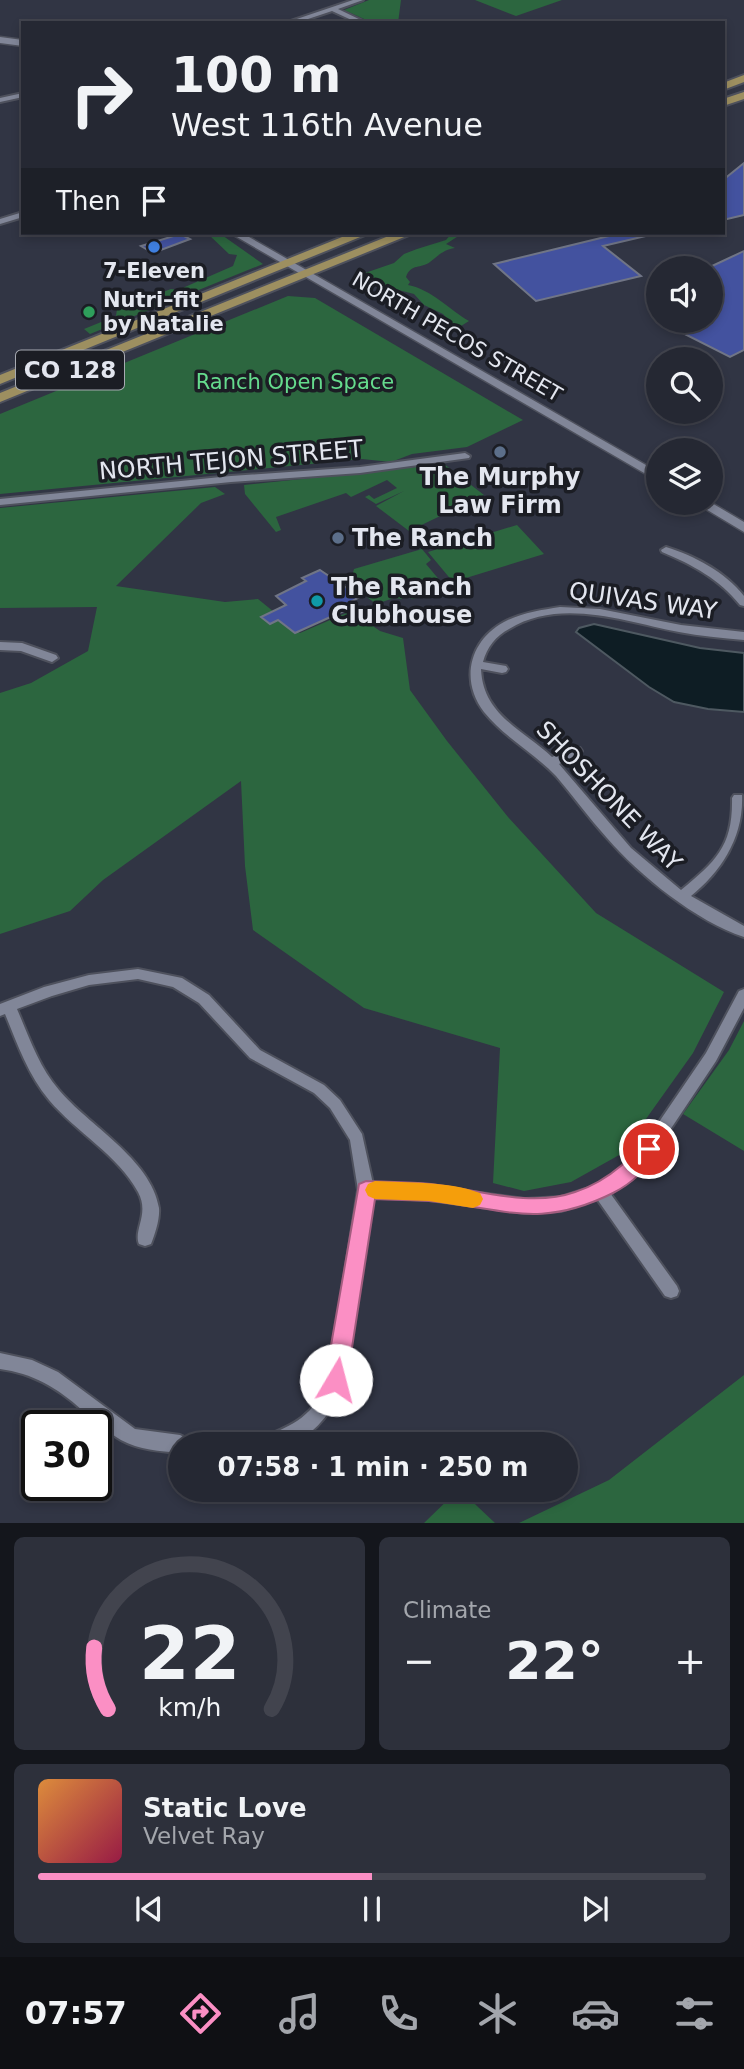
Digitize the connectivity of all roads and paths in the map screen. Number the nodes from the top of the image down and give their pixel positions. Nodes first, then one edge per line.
1 (360, 0) edge
2 (332, 9) junction
3 (294, 21) edge
4 (359, 21) edge
5 (0, 40) edge
6 (21, 43) edge
7 (744, 78) edge
8 (725, 86) edge
9 (744, 94) edge
10 (21, 95) edge
11 (0, 100) edge
12 (725, 102) edge
13 (21, 215) edge
14 (0, 222) edge
15 (238, 235) edge
16 (358, 235) edge
17 (402, 235) edge
18 (287, 264) junction
19 (307, 274) junction
20 (184, 324) junction
21 (0, 380) edge
22 (0, 398) edge
23 (466, 456) dead end
24 (646, 470) edge
25 (0, 502) edge
26 (722, 515) edge
27 (744, 528) edge
28 (666, 550) dead end
29 (744, 603) edge
30 (744, 635) edge
31 (0, 646) edge
32 (52, 659) dead end
33 (476, 664) junction
34 (502, 669) dead end
35 (576, 751) dead end
36 (550, 763) junction
37 (738, 798) dead end
38 (681, 897) junction
39 (744, 932) edge
40 (744, 995) edge
41 (4, 1009) edge
42 (366, 1190) junction
43 (600, 1191) junction
44 (145, 1239) dead end
45 (671, 1291) dead end
46 (0, 1361) edge
47 (296, 1432) edge
48 (168, 1442) edge

1 - 2 street
2 - 3 street
2 - 4 street
5 - 6 street
7 - 8 main road
9 - 12 main road
10 - 11 street
13 - 14 street
15 - 18 street, NORTH PECOS STREET
16 - 18 main road, CO 128
17 - 19 main road, CO 128
18 - 19 street, NORTH PECOS STREET
18 - 20 main road
18 - 21 main road, CO 128
19 - 20 main road, CO 128
19 - 24 street, NORTH PECOS STREET
20 - 22 main road, CO 128
23 - 25 street, NORTH TEJON STREET
26 - 27 street
28 - 29 street
30 - 33 street, QUIVAS WAY
31 - 32 street
33 - 34 street
33 - 36 street, SHOSHONE WAY
35 - 36 street
36 - 38 street, SHOSHONE WAY
37 - 38 street
38 - 39 street, SHOSHONE WAY
40 - 43 street
41 - 42 street
41 - 44 street
42 - 43 street
42 - 47 street
43 - 45 street
46 - 48 street

